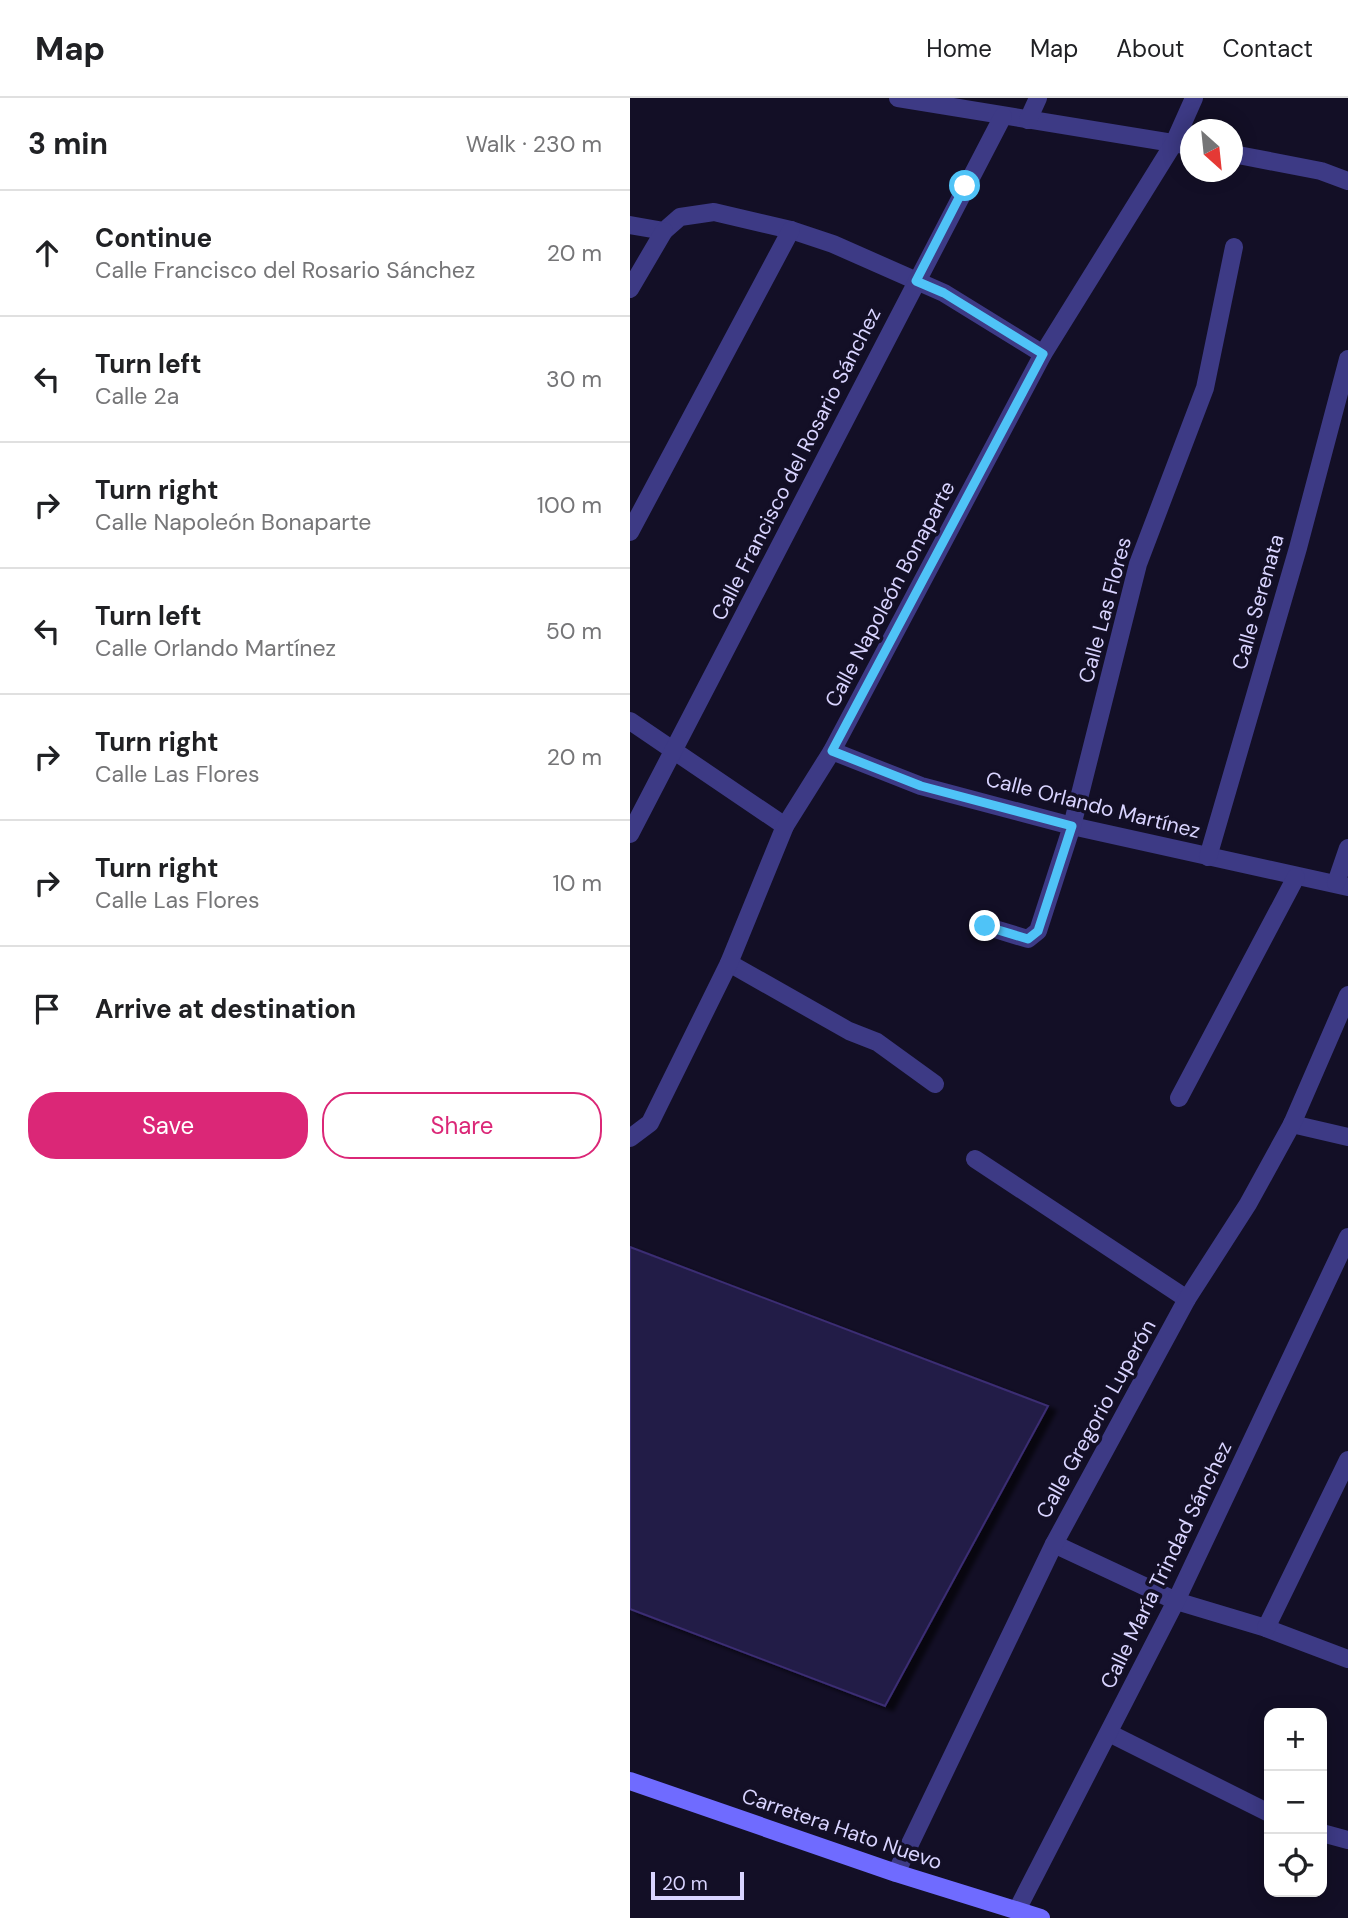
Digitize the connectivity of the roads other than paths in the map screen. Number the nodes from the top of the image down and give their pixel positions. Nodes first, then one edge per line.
1 (898, 98) edge
2 (1038, 98) edge
3 (1194, 98) edge
4 (954, 102) edge
5 (1003, 116) junction
6 (1189, 119) edge
7 (1028, 120) junction
8 (1180, 145) edge
9 (1180, 148) edge
10 (1243, 156) edge
11 (1348, 181) edge
12 (630, 225) edge
13 (790, 230) junction
14 (664, 231) junction
15 (1234, 247) dead end
16 (916, 281) junction
17 (630, 289) edge
18 (1043, 354) junction
19 (1348, 359) edge
20 (630, 532) edge
21 (630, 721) edge
22 (832, 751) junction
23 (675, 752) junction
24 (785, 826) junction
25 (1072, 826) junction
26 (630, 834) edge
27 (1348, 848) edge
28 (1208, 857) junction
29 (1296, 877) junction
30 (1342, 885) edge
31 (985, 926) dead end
32 (729, 963) junction
33 (1348, 995) edge
34 (935, 1084) dead end
35 (1179, 1098) dead end
36 (1292, 1124) junction
37 (1348, 1137) edge
38 (630, 1138) edge
39 (975, 1159) dead end
40 (1348, 1237) edge
41 (1187, 1299) junction
42 (1348, 1460) edge
43 (1054, 1544) junction
44 (1176, 1601) junction
45 (1266, 1628) junction
46 (1348, 1659) edge
47 (1109, 1733) junction
48 (630, 1781) edge
49 (1264, 1810) edge
50 (1326, 1834) edge
51 (1348, 1840) edge
52 (896, 1873) junction
53 (1017, 1910) junction
54 (1041, 1918) edge

1 - 4 street
2 - 7 street
3 - 6 street, Calle Napoleón Bonaparte
4 - 5 street
5 - 7 street
5 - 16 street, Calle Francisco del Rosario Sánchez
7 - 8 street
9 - 18 street, Calle Napoleón Bonaparte
10 - 11 street
12 - 14 street
13 - 14 street
13 - 16 street
13 - 20 street
14 - 17 street
15 - 25 street, Calle Las Flores
16 - 18 street
16 - 23 street, Calle Francisco del Rosario Sánchez
18 - 22 street, Calle Napoleón Bonaparte
19 - 28 street, Calle Serenata
21 - 23 street
22 - 24 street, Calle Napoleón Bonaparte
22 - 25 street, Calle Orlando Martínez
23 - 24 street
23 - 26 street, Calle Francisco del Rosario Sánchez
24 - 32 street, Calle Napoleón Bonaparte
25 - 28 street, Calle Orlando Martínez
25 - 31 street, Calle Las Flores
27 - 30 street
28 - 29 street, Calle Orlando Martínez
29 - 30 street, Calle Orlando Martínez
29 - 35 street
32 - 34 street
32 - 38 street, Calle Napoleón Bonaparte
33 - 36 street, Calle Gregorio Luperón
36 - 37 street
36 - 41 street, Calle Gregorio Luperón
39 - 41 street
40 - 44 street, Calle María Trindad Sánchez
41 - 43 street, Calle Gregorio Luperón
42 - 45 street
43 - 44 street
43 - 52 street, Calle Gregorio Luperón
44 - 45 street
44 - 47 street, Calle María Trindad Sánchez
45 - 46 street
47 - 49 street
47 - 53 street, Calle María Trindad Sánchez
48 - 52 main road, Carretera Hato Nuevo
50 - 51 street
52 - 53 main road, Carretera Hato Nuevo
53 - 54 main road, Carretera Hato Nuevo

